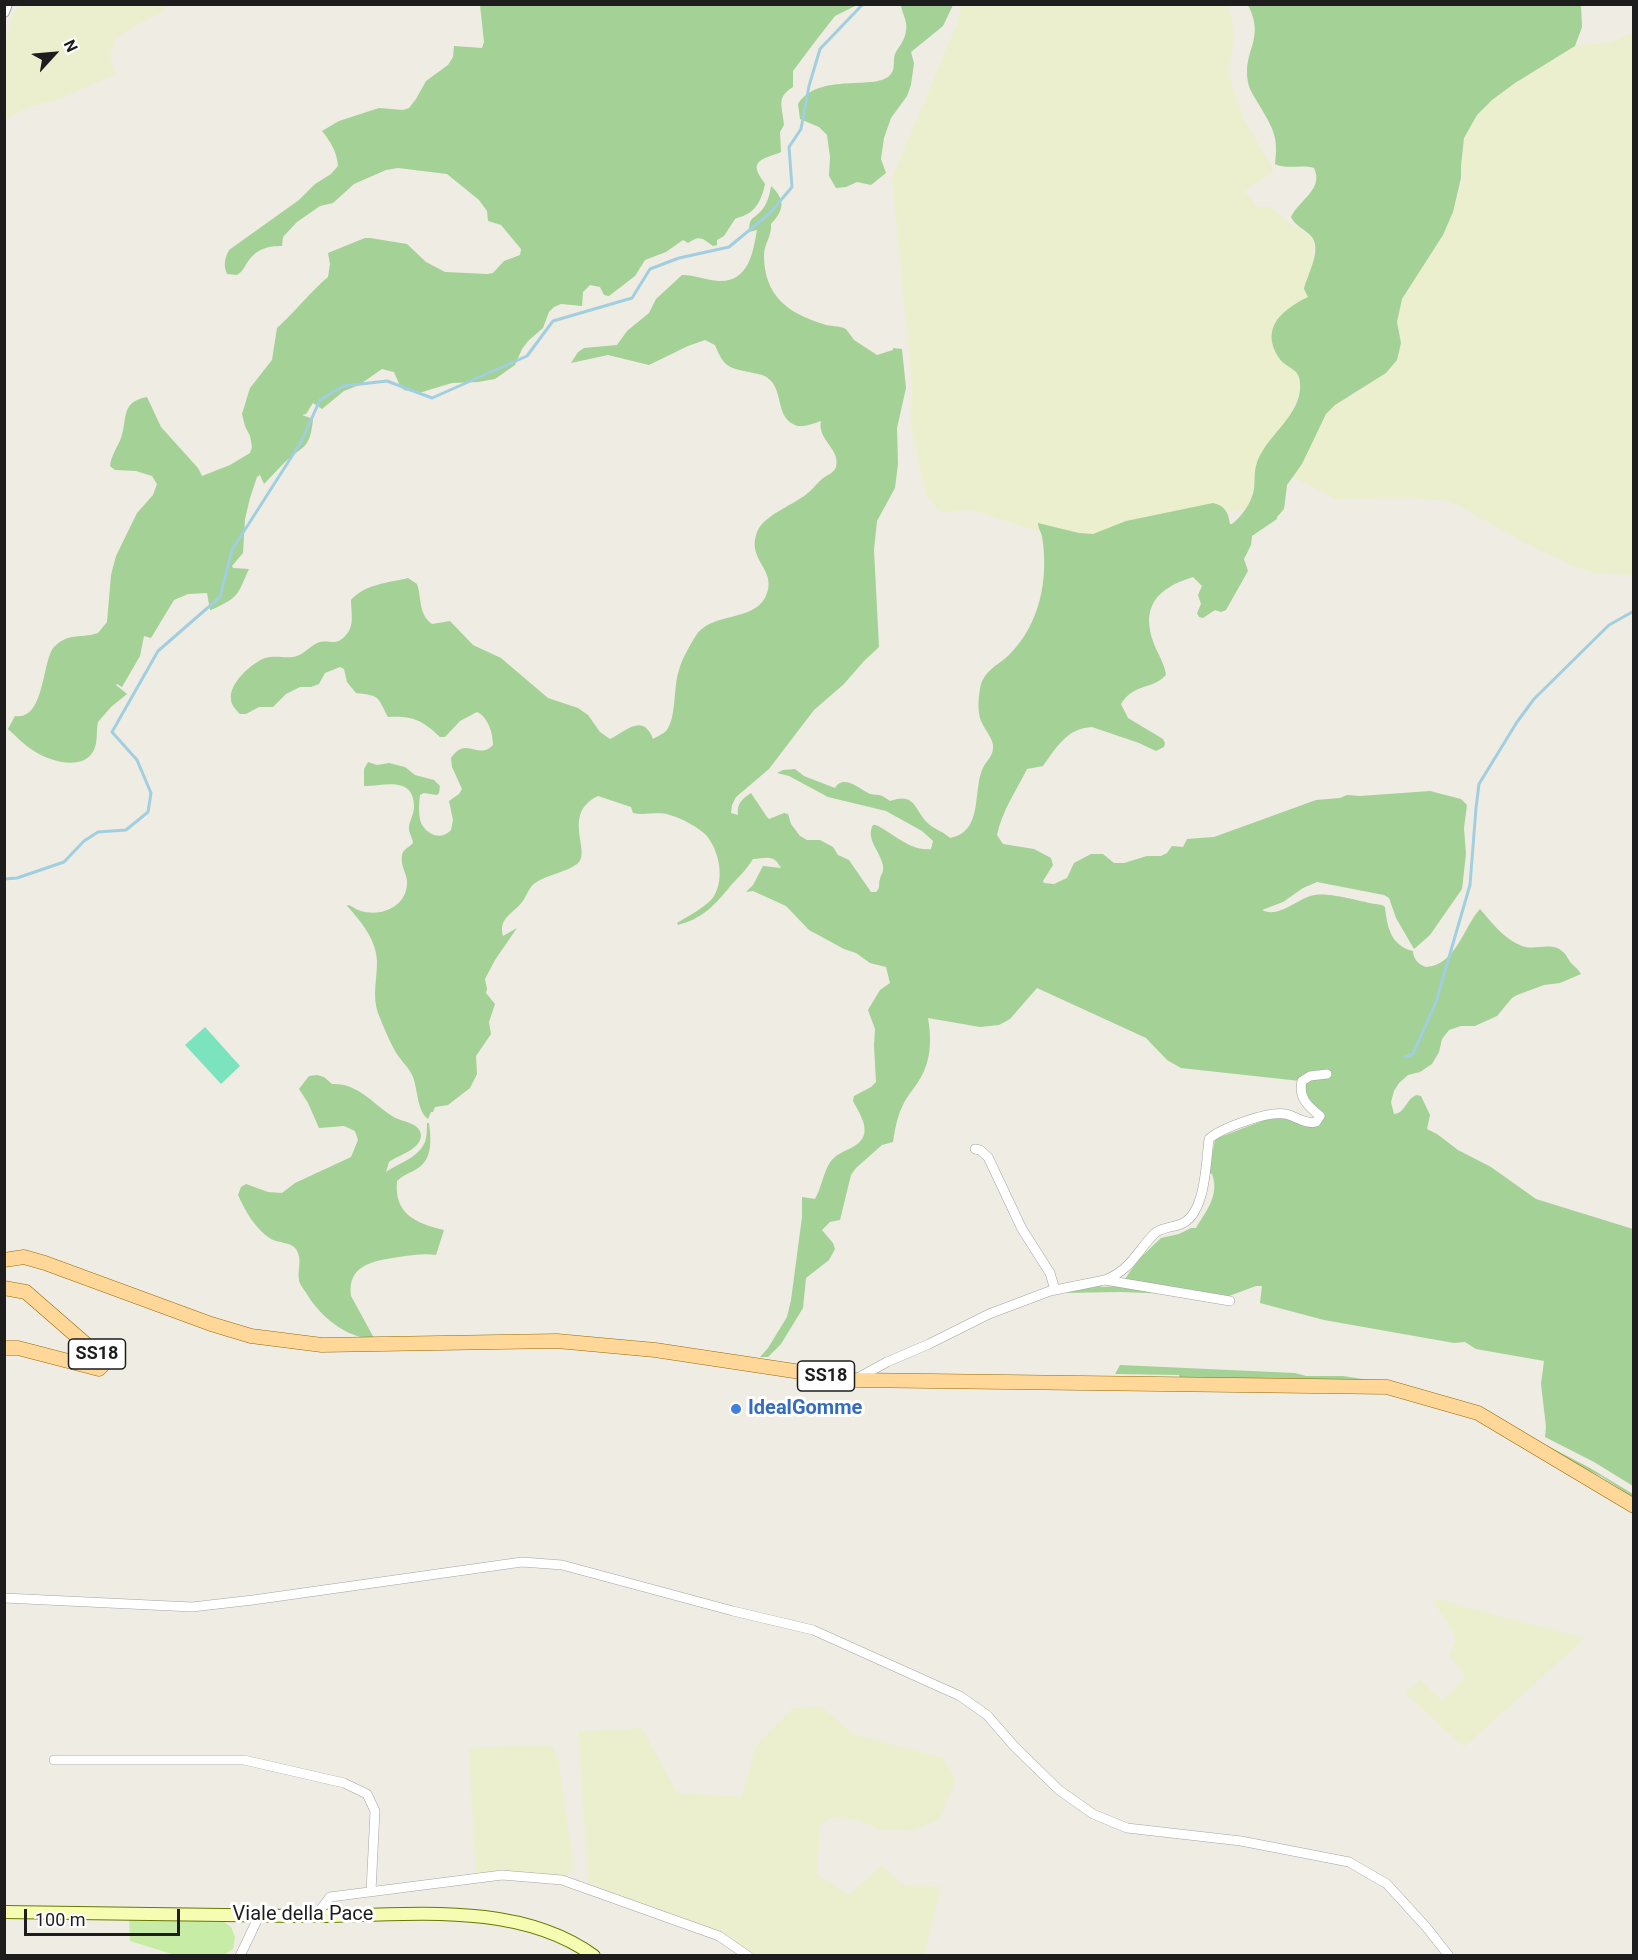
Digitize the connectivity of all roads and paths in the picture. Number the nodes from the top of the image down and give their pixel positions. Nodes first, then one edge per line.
1 (7, 4) edge
2 (4, 12) edge
3 (1327, 1074) dead end
4 (975, 1149) dead end
5 (4, 1260) edge
6 (1105, 1280) junction
7 (4, 1288) edge
8 (1055, 1290) junction
9 (1230, 1301) dead end
10 (4, 1348) edge
11 (854, 1380) junction
12 (1634, 1506) edge
13 (4, 1598) edge
14 (54, 1760) dead end
15 (371, 1891) junction
16 (4, 1912) edge
17 (259, 1916) junction
18 (315, 1917) junction
19 (240, 1956) edge
20 (594, 1956) edge
21 (748, 1956) edge
22 (1449, 1956) edge

1 - 2 street
3 - 6 street
4 - 8 street
5 - 11 main road, SS18
6 - 8 street
6 - 9 street
7 - 10 main road, SS18
8 - 11 street
11 - 12 main road, SS18
13 - 22 street
14 - 15 street
15 - 18 street
15 - 21 street
16 - 17 main road, Viale della Pace
17 - 18 main road, Viale della Pace
17 - 19 street
18 - 20 main road, Viale della Pace

